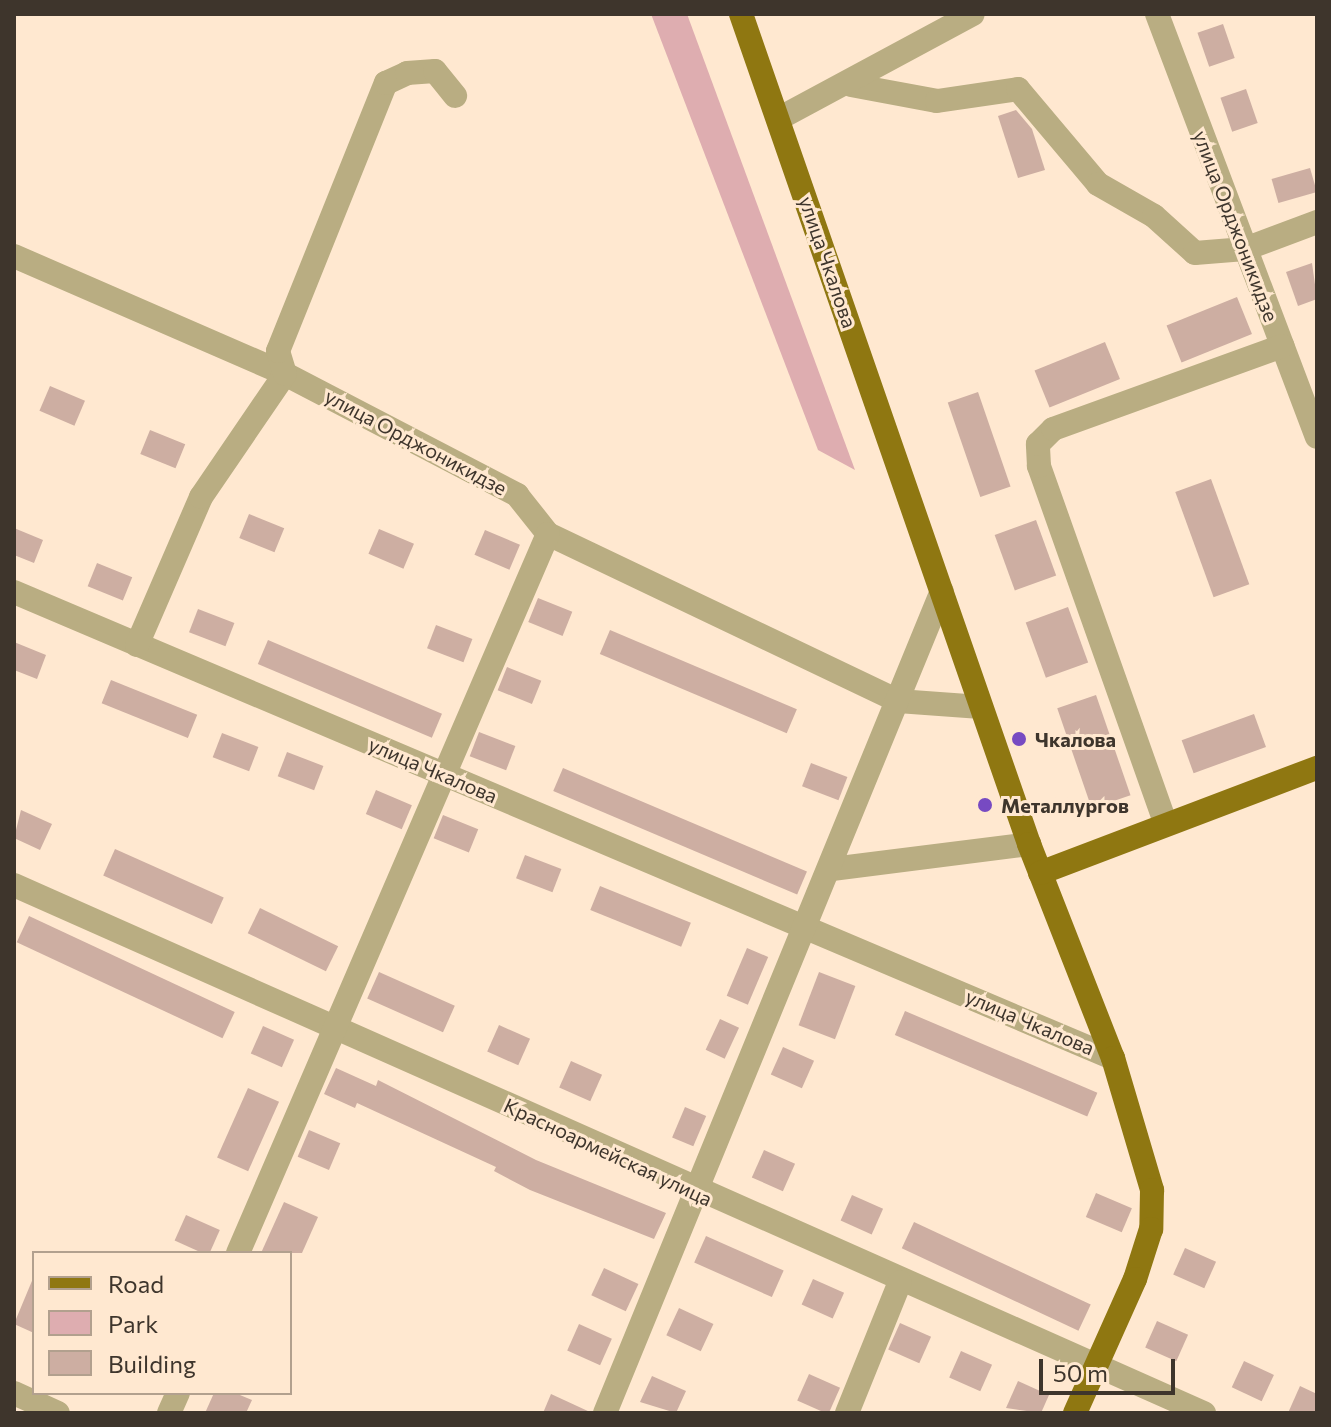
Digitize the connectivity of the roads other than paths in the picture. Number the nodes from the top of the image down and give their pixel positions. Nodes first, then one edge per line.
1 (741, 14) edge
2 (973, 14) edge
3 (1157, 14) edge
4 (851, 85) junction
5 (455, 96) dead end
6 (778, 119) junction
7 (1317, 222) edge
8 (1245, 249) junction
9 (14, 256) edge
10 (1282, 346) junction
11 (285, 374) junction
12 (1317, 437) edge
13 (548, 534) junction
14 (942, 591) junction
15 (14, 592) edge
16 (137, 645) junction
17 (898, 701) junction
18 (981, 707) junction
19 (1317, 768) edge
20 (442, 774) junction
21 (1165, 822) junction
22 (1029, 844) junction
23 (832, 869) junction
24 (1040, 873) junction
25 (14, 885) edge
26 (810, 927) junction
27 (335, 1027) junction
28 (1113, 1058) junction
29 (694, 1192) junction
30 (239, 1251) edge
31 (900, 1282) junction
32 (1096, 1363) junction
33 (14, 1393) edge
34 (58, 1413) edge
35 (605, 1413) edge
36 (847, 1413) edge
37 (1075, 1413) edge
38 (1204, 1413) edge

1 - 6 main road, улица Чкалова
2 - 4 street
3 - 8 street, улица Орджоникидзе
4 - 6 street
4 - 8 street
5 - 11 street
6 - 14 main road, улица Чкалова
7 - 8 street
8 - 10 street, улица Орджоникидзе
9 - 11 street, улица Орджоникидзе
10 - 12 street, улица Орджоникидзе
10 - 21 street
11 - 13 street, улица Орджоникидзе
11 - 16 street
13 - 17 street, улица Орджоникидзе
13 - 20 street
14 - 17 street
14 - 18 main road, улица Чкалова
15 - 16 street, улица Чкалова
16 - 20 street, улица Чкалова
17 - 18 street, улица Орджоникидзе
17 - 23 street
18 - 22 main road, улица Чкалова
19 - 21 main road
20 - 26 street, улица Чкалова
20 - 27 street
21 - 24 main road
22 - 23 street
22 - 24 main road, улица Чкалова
23 - 26 street
24 - 28 main road, улица Чкалова
25 - 27 street, Красноармейская улица
26 - 28 street, улица Чкалова
26 - 29 street
27 - 29 street, Красноармейская улица
27 - 30 street
28 - 32 main road
29 - 31 street, Красноармейская улица
29 - 35 street
31 - 32 street, Красноармейская улица
31 - 36 street
32 - 37 main road
32 - 38 street, Красноармейская улица
33 - 34 street

